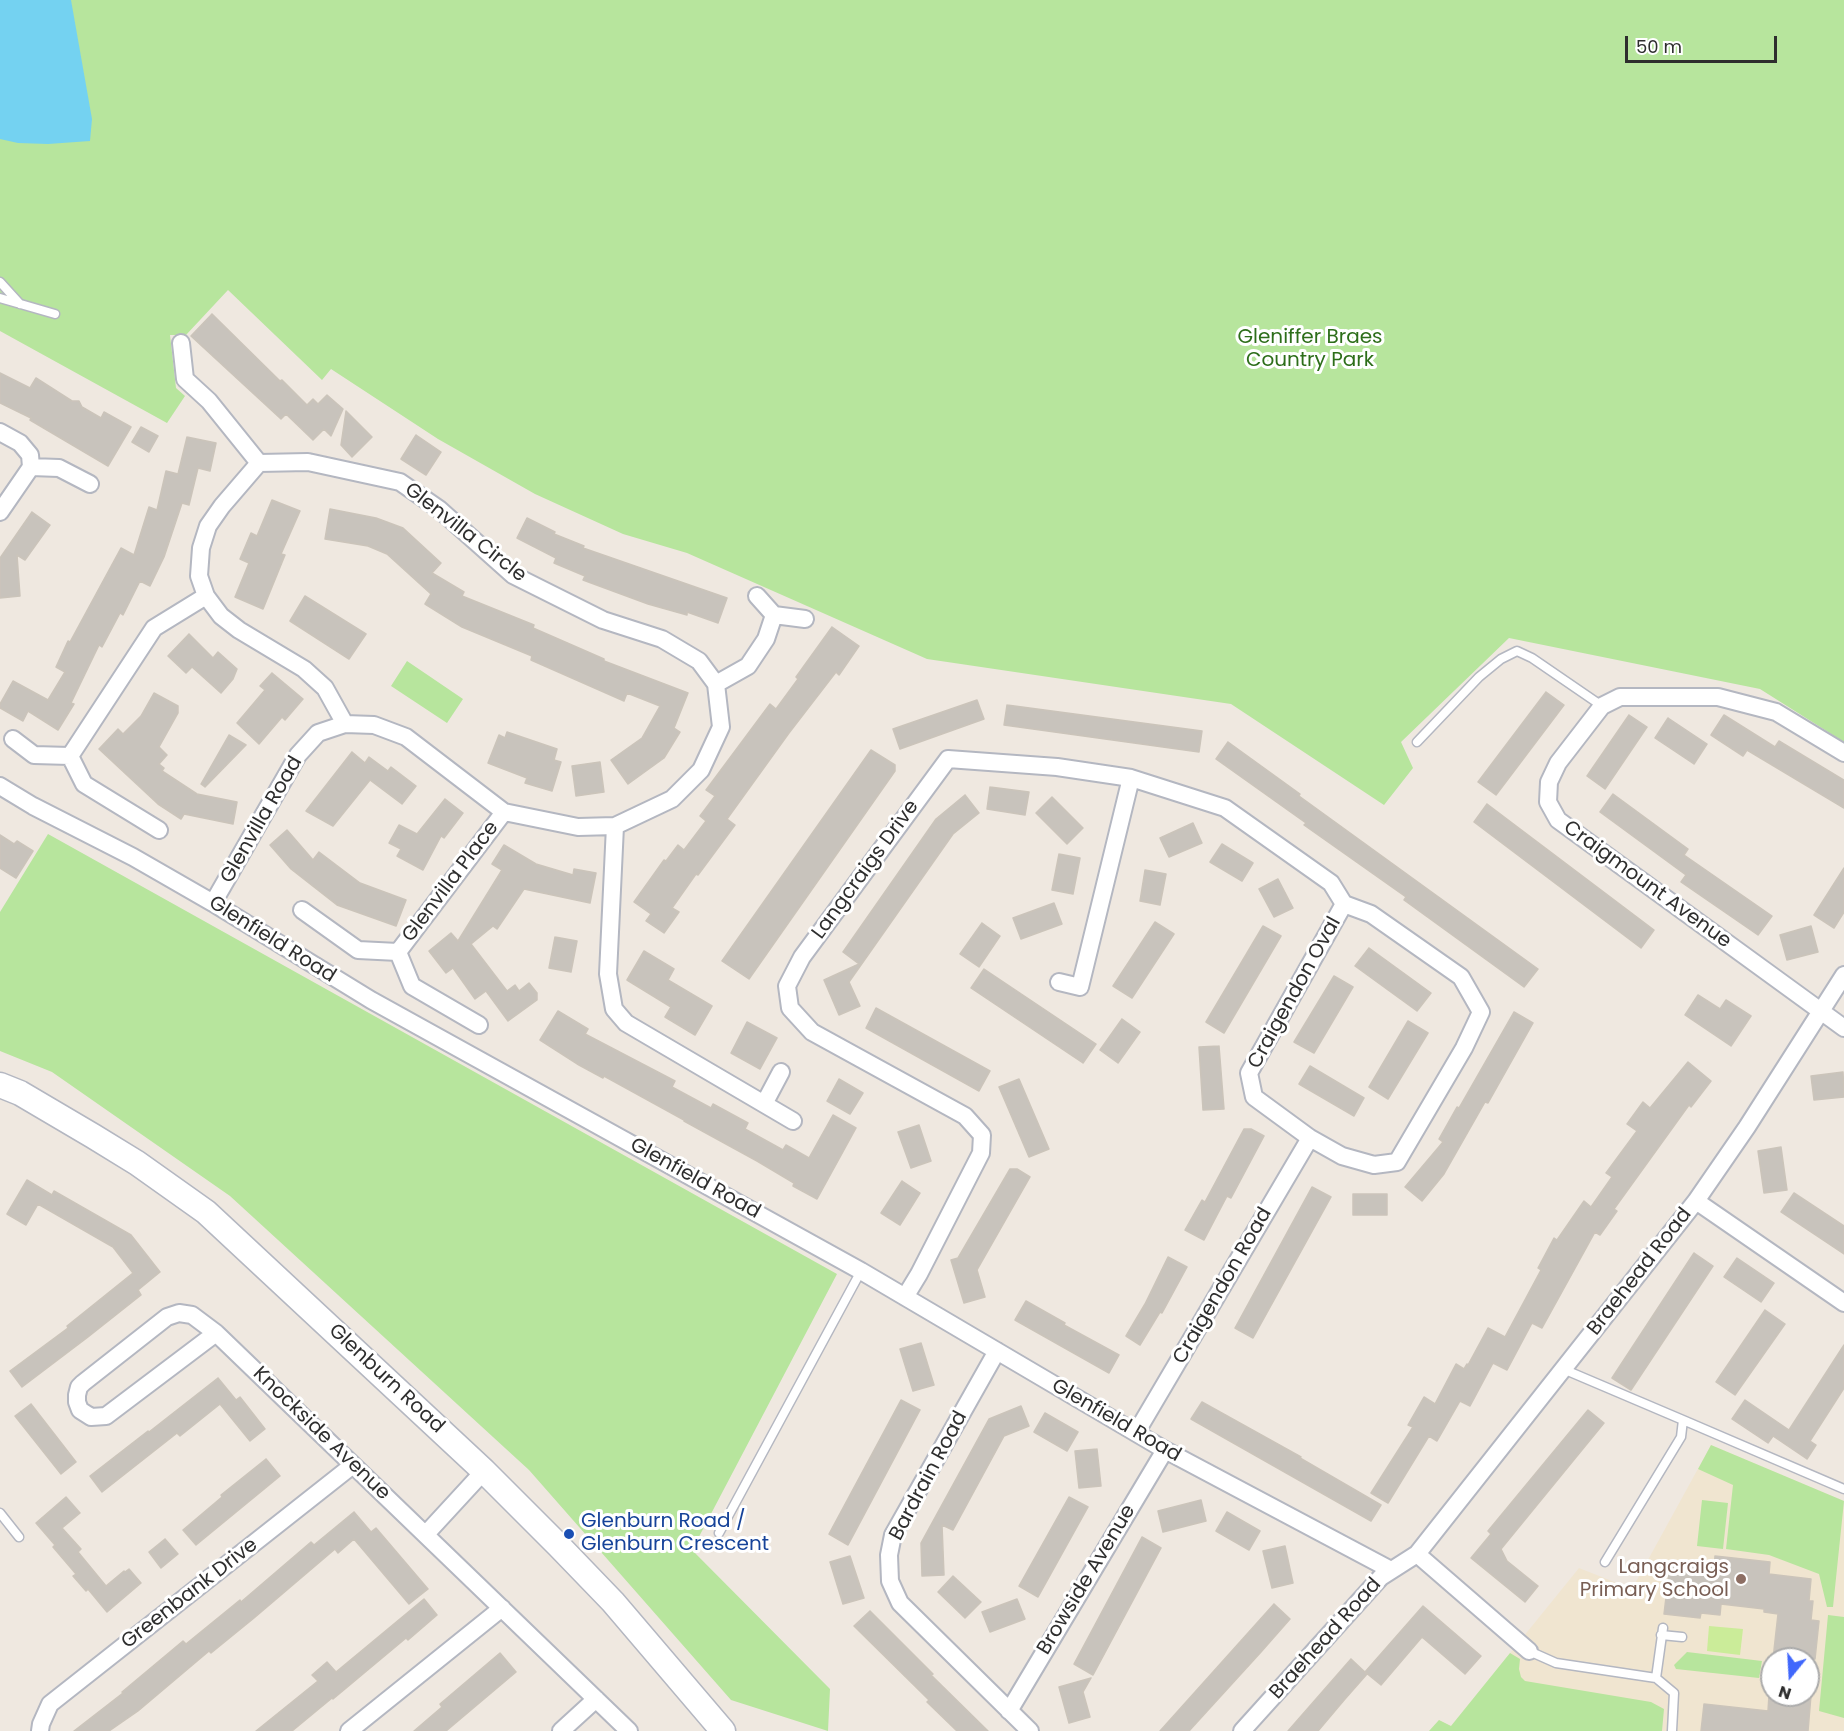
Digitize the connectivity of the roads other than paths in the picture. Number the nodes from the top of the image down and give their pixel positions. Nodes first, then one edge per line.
1 (0, 282) edge
2 (0, 298) edge
3 (20, 304) junction
4 (55, 314) dead end
5 (181, 343) dead end
6 (0, 432) edge
7 (259, 463) junction
8 (31, 467) junction
9 (90, 484) dead end
10 (0, 512) edge
11 (206, 596) junction
12 (757, 596) dead end
13 (774, 615) junction
14 (805, 619) dead end
15 (716, 684) junction
16 (1602, 706) junction
17 (345, 724) junction
18 (13, 740) dead end
19 (1417, 742) dead end
20 (1844, 753) edge
21 (70, 756) junction
22 (1131, 778) junction
23 (0, 786) edge
24 (504, 812) junction
25 (615, 826) junction
26 (159, 830) dead end
27 (213, 903) junction
28 (1344, 904) junction
29 (302, 910) dead end
30 (398, 952) junction
31 (1844, 975) edge
32 (1059, 982) dead end
33 (1820, 1012) junction
34 (479, 1025) dead end
35 (1844, 1028) edge
36 (782, 1072) dead end
37 (0, 1085) edge
38 (764, 1104) junction
39 (793, 1121) dead end
40 (1310, 1138) junction
41 (1696, 1201) junction
42 (861, 1271) junction
43 (905, 1297) junction
44 (1844, 1303) edge
45 (216, 1333) junction
46 (996, 1351) junction
47 (1563, 1369) junction
48 (1683, 1420) junction
49 (1136, 1433) junction
50 (1165, 1450) junction
51 (353, 1465) junction
52 (484, 1471) junction
53 (1844, 1489) edge
54 (0, 1513) edge
55 (718, 1533) dead end
56 (426, 1534) junction
57 (19, 1537) dead end
58 (1416, 1554) junction
59 (1605, 1562) dead end
60 (1391, 1570) junction
61 (502, 1608) junction
62 (1682, 1637) dead end
63 (1529, 1651) joint
64 (1656, 1678) junction
65 (596, 1699) junction
66 (1009, 1711) junction
67 (40, 1731) edge
68 (349, 1731) edge
69 (561, 1731) edge
70 (629, 1731) edge
71 (723, 1731) edge
72 (1030, 1731) edge
73 (1242, 1731) edge
74 (1672, 1731) edge

1 - 3 lane
2 - 3 lane
3 - 4 lane
5 - 7 street
6 - 8 street
7 - 11 street
7 - 15 street, Glenvilla Circle
8 - 9 street
8 - 10 street
11 - 17 street
11 - 21 street
12 - 13 street
13 - 14 street
13 - 15 street
15 - 25 street
16 - 19 lane
16 - 20 street
16 - 33 street, Craigmount Avenue
17 - 24 street
17 - 27 street, Glenvilla Road
18 - 21 street
21 - 26 street
22 - 28 street, Langcraigs Drive
22 - 32 street
22 - 43 street, Langcraigs Drive
23 - 27 street, Glenfield Road
24 - 25 street
24 - 30 street, Glenvilla Place
25 - 38 street
27 - 42 street, Glenfield Road
28 - 40 street, Craigendon Oval
28 - 40 street, Craigendon Oval
29 - 30 street, Glenvilla Place
30 - 34 street, Glenvilla Place
31 - 33 street, Braehead Road
33 - 35 street, Craigmount Avenue
33 - 41 street, Braehead Road
36 - 38 street
37 - 52 street, Glenburn Road
38 - 39 street
40 - 49 street, Craigendon Road
41 - 44 street
41 - 47 street, Braehead Road
42 - 43 street, Glenfield Road
42 - 55 lane
43 - 46 street, Glenfield Road
45 - 45 street, Knockside Avenue
45 - 51 street, Knockside Avenue
46 - 49 street, Glenfield Road
46 - 66 street, Bardrain Road
47 - 48 lane
47 - 58 street, Braehead Road
48 - 53 lane
48 - 59 lane
49 - 50 street, Glenfield Road
50 - 60 street, Glenfield Road
50 - 66 street, Browside Avenue
51 - 56 street, Knockside Avenue
51 - 67 street, Greenbank Drive
52 - 56 street
52 - 71 street, Glenburn Road
54 - 57 lane
56 - 61 street, Knockside Avenue
58 - 60 street, Braehead Road
58 - 63 street
60 - 73 street, Braehead Road
61 - 65 street, Knockside Avenue
61 - 68 street
62 - 64 lane
63 - 64 lane
64 - 74 lane
65 - 69 street
65 - 70 street, Knockside Avenue
66 - 72 street, Bardrain Road

